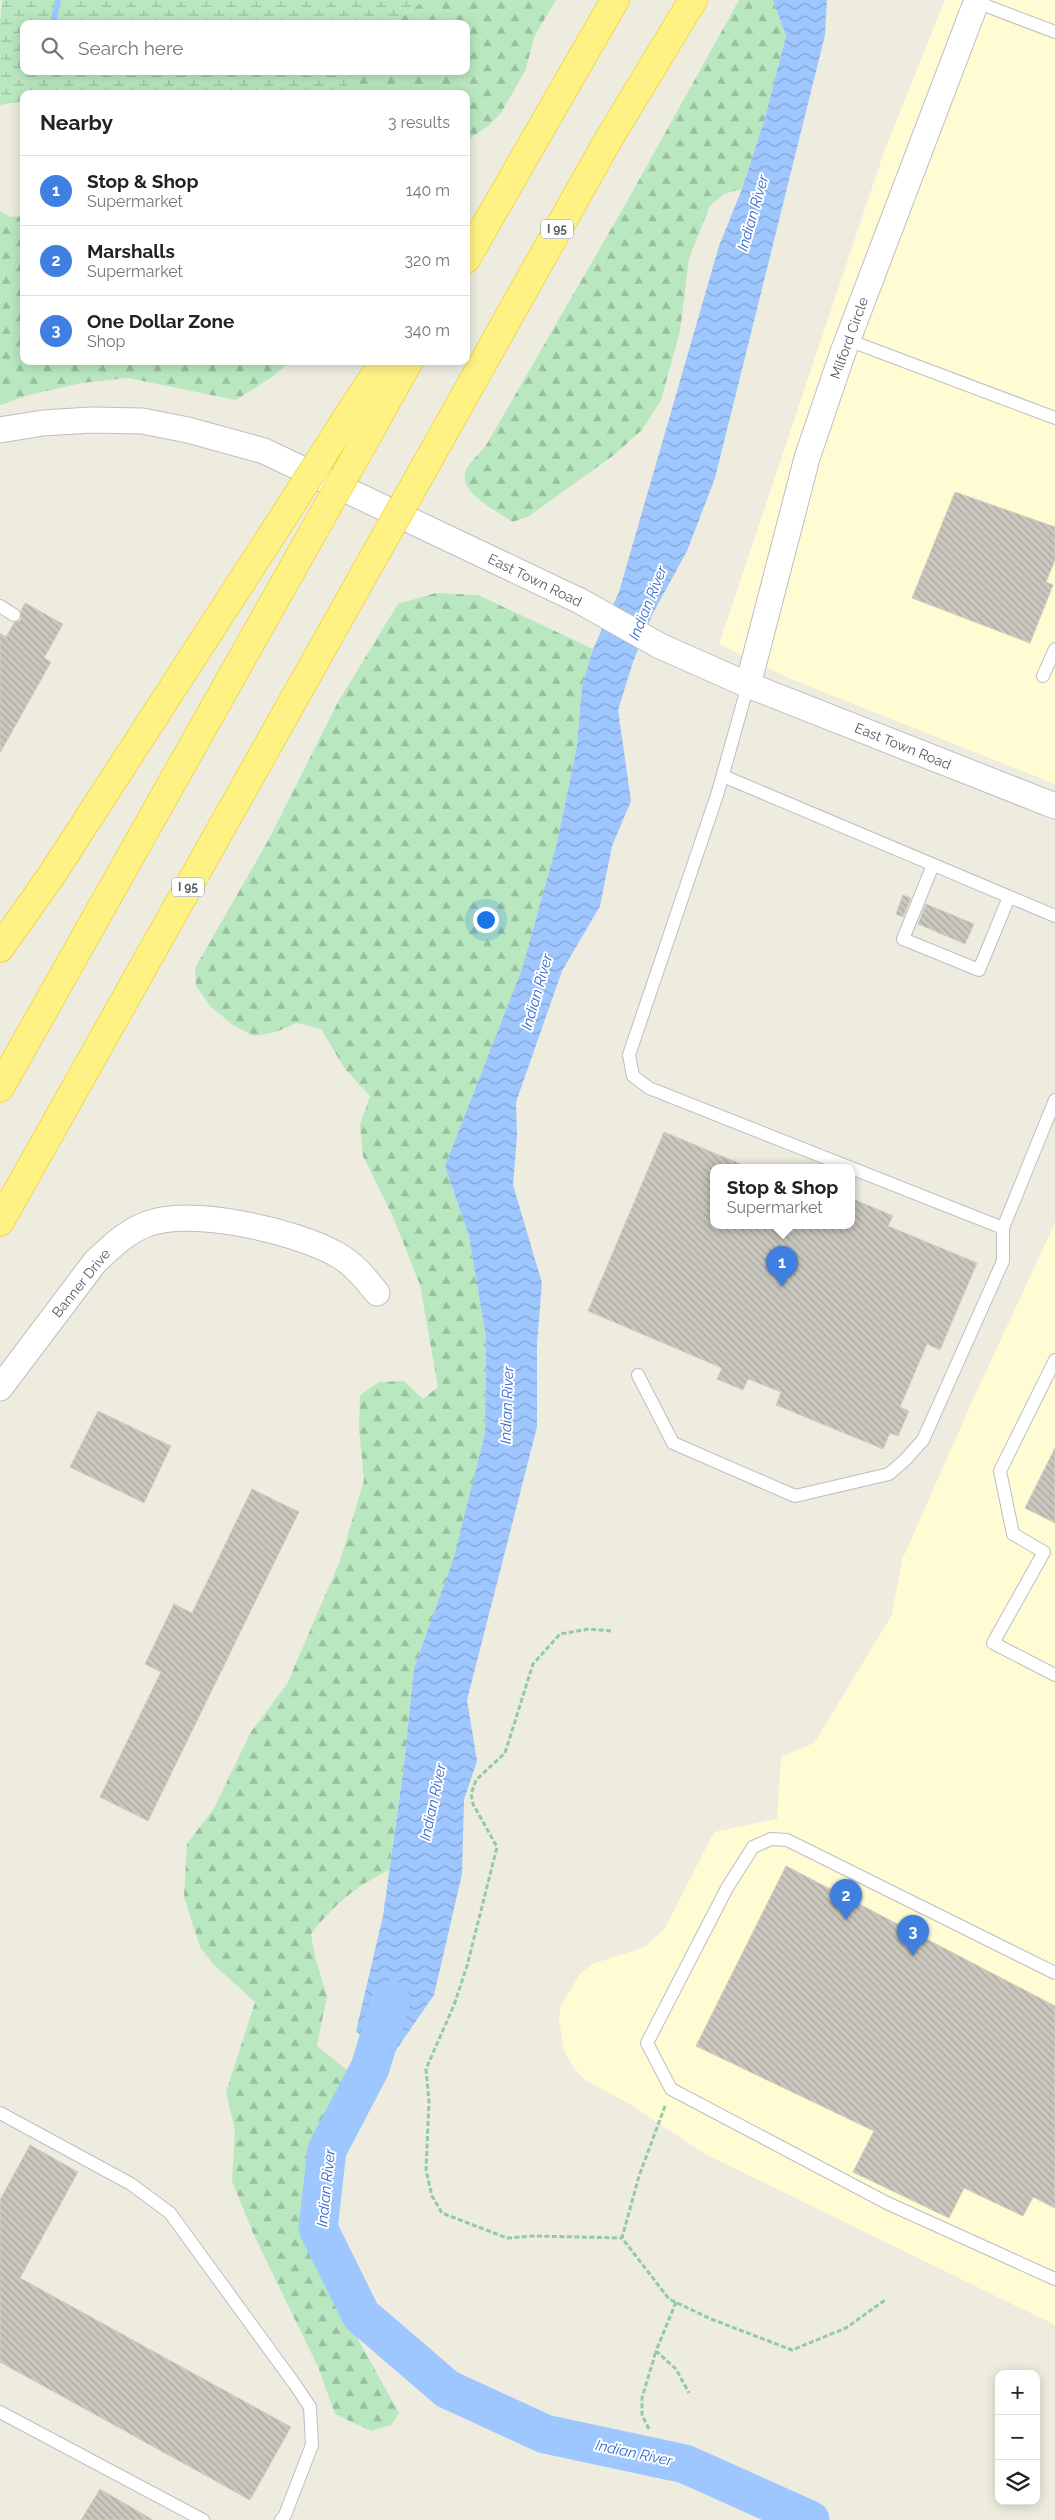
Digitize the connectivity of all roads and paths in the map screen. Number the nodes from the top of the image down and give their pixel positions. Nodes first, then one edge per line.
1 (614, 0) edge
2 (693, 0) edge
3 (977, 1) edge
4 (1055, 32) edge
5 (500, 199) junction
6 (470, 240) edge
7 (470, 252) edge
8 (848, 340) junction
9 (381, 365) edge
10 (407, 365) edge
11 (1055, 418) edge
12 (0, 430) edge
13 (0, 606) edge
14 (14, 614) dead end
15 (1055, 649) edge
16 (1043, 676) dead end
17 (748, 685) junction
18 (723, 776) junction
19 (1055, 806) edge
20 (933, 865) junction
21 (1009, 897) junction
22 (1055, 916) edge
23 (0, 948) edge
24 (0, 1088) edge
25 (1055, 1100) edge
26 (841, 1164) edge
27 (855, 1169) edge
28 (0, 1222) edge
29 (1003, 1228) junction
30 (377, 1293) dead end
31 (1055, 1360) edge
32 (638, 1375) dead end
33 (0, 1388) edge
34 (612, 1631) dead end
35 (1055, 1675) edge
36 (1055, 1973) edge
37 (671, 2088) junction
38 (0, 2113) edge
39 (622, 2238) junction
40 (1055, 2279) edge
41 (885, 2300) dead end
42 (676, 2302) junction
43 (656, 2351) junction
44 (689, 2393) dead end
45 (0, 2412) edge
46 (648, 2429) dead end
47 (203, 2520) edge
48 (281, 2520) edge

1 - 5 highway
2 - 28 highway, I 95, bridge
3 - 4 lane
3 - 8 street, Milford Circle
5 - 6 highway
5 - 7 highway
8 - 11 lane
8 - 17 street, Milford Circle
9 - 23 highway, bridge
10 - 24 highway, bridge
12 - 17 street, East Town Road
13 - 14 lane
15 - 16 lane
17 - 18 lane
17 - 19 street, East Town Road
18 - 20 lane
18 - 26 lane
20 - 21 lane
20 - 21 lane
21 - 22 lane
25 - 29 lane
27 - 29 lane
29 - 32 lane
30 - 33 street, Banner Drive
31 - 35 lane
34 - 39 path
36 - 37 lane
37 - 39 path
37 - 40 lane
38 - 48 lane
39 - 42 path
41 - 42 path
42 - 43 path
43 - 44 path
43 - 46 path
45 - 47 lane

